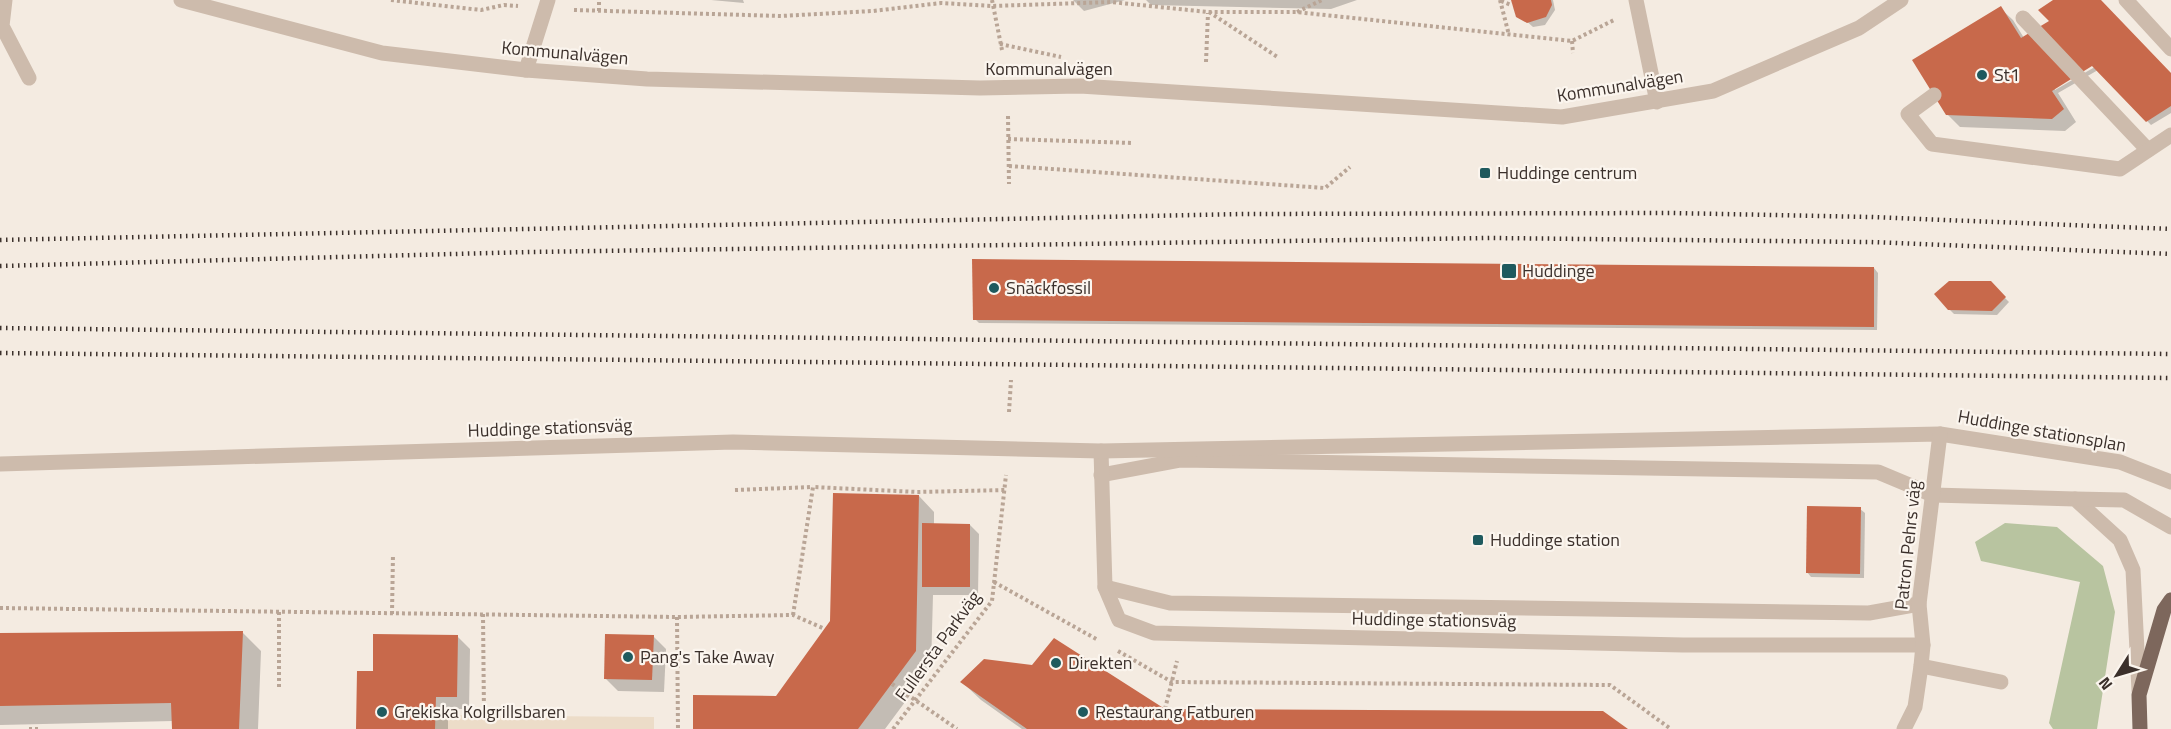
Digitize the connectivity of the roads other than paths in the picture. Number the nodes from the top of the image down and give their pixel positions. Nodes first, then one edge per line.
1 (5, 0) edge
2 (180, 0) edge
3 (1901, 0) edge
4 (2126, 0) edge
5 (546, 4) edge
6 (1636, 4) edge
7 (2023, 18) dead end
8 (2171, 49) edge
9 (526, 70) junction
10 (29, 78) dead end
11 (1934, 95) dead end
12 (1657, 102) junction
13 (2171, 135) edge
14 (2148, 150) junction
15 (1940, 434) junction
16 (1101, 451) junction
17 (0, 464) edge
18 (1101, 475) junction
19 (2171, 482) edge
20 (1933, 495) junction
21 (2076, 499) junction
22 (2171, 527) edge
23 (1105, 586) junction
24 (2171, 600) edge
25 (1918, 604) junction
26 (1923, 645) junction
27 (1921, 666) junction
28 (2001, 682) dead end
29 (2139, 694) junction
30 (1904, 729) edge
31 (2140, 729) edge

1 - 10 street
2 - 9 street, Kommunalvägen
3 - 12 street, Kommunalvägen
4 - 8 street
5 - 9 street
6 - 12 street
7 - 14 street
9 - 12 street, Kommunalvägen
11 - 14 street
13 - 14 street
15 - 16 street, Huddinge stationsväg
15 - 19 street, Huddinge stationsplan
15 - 20 street, Patron Pehrs väg
16 - 17 street, Huddinge stationsväg
16 - 18 street, Huddinge stationsväg
18 - 20 street
18 - 23 street, Huddinge stationsväg
20 - 21 street
20 - 25 street, Patron Pehrs väg
21 - 22 street
21 - 29 street
23 - 25 street
23 - 26 street, Huddinge stationsväg
24 - 29 main road
25 - 26 street, Patron Pehrs väg
26 - 27 street, Patron Pehrs väg
27 - 28 street
27 - 30 street, Patron Pehrs väg
29 - 31 main road

